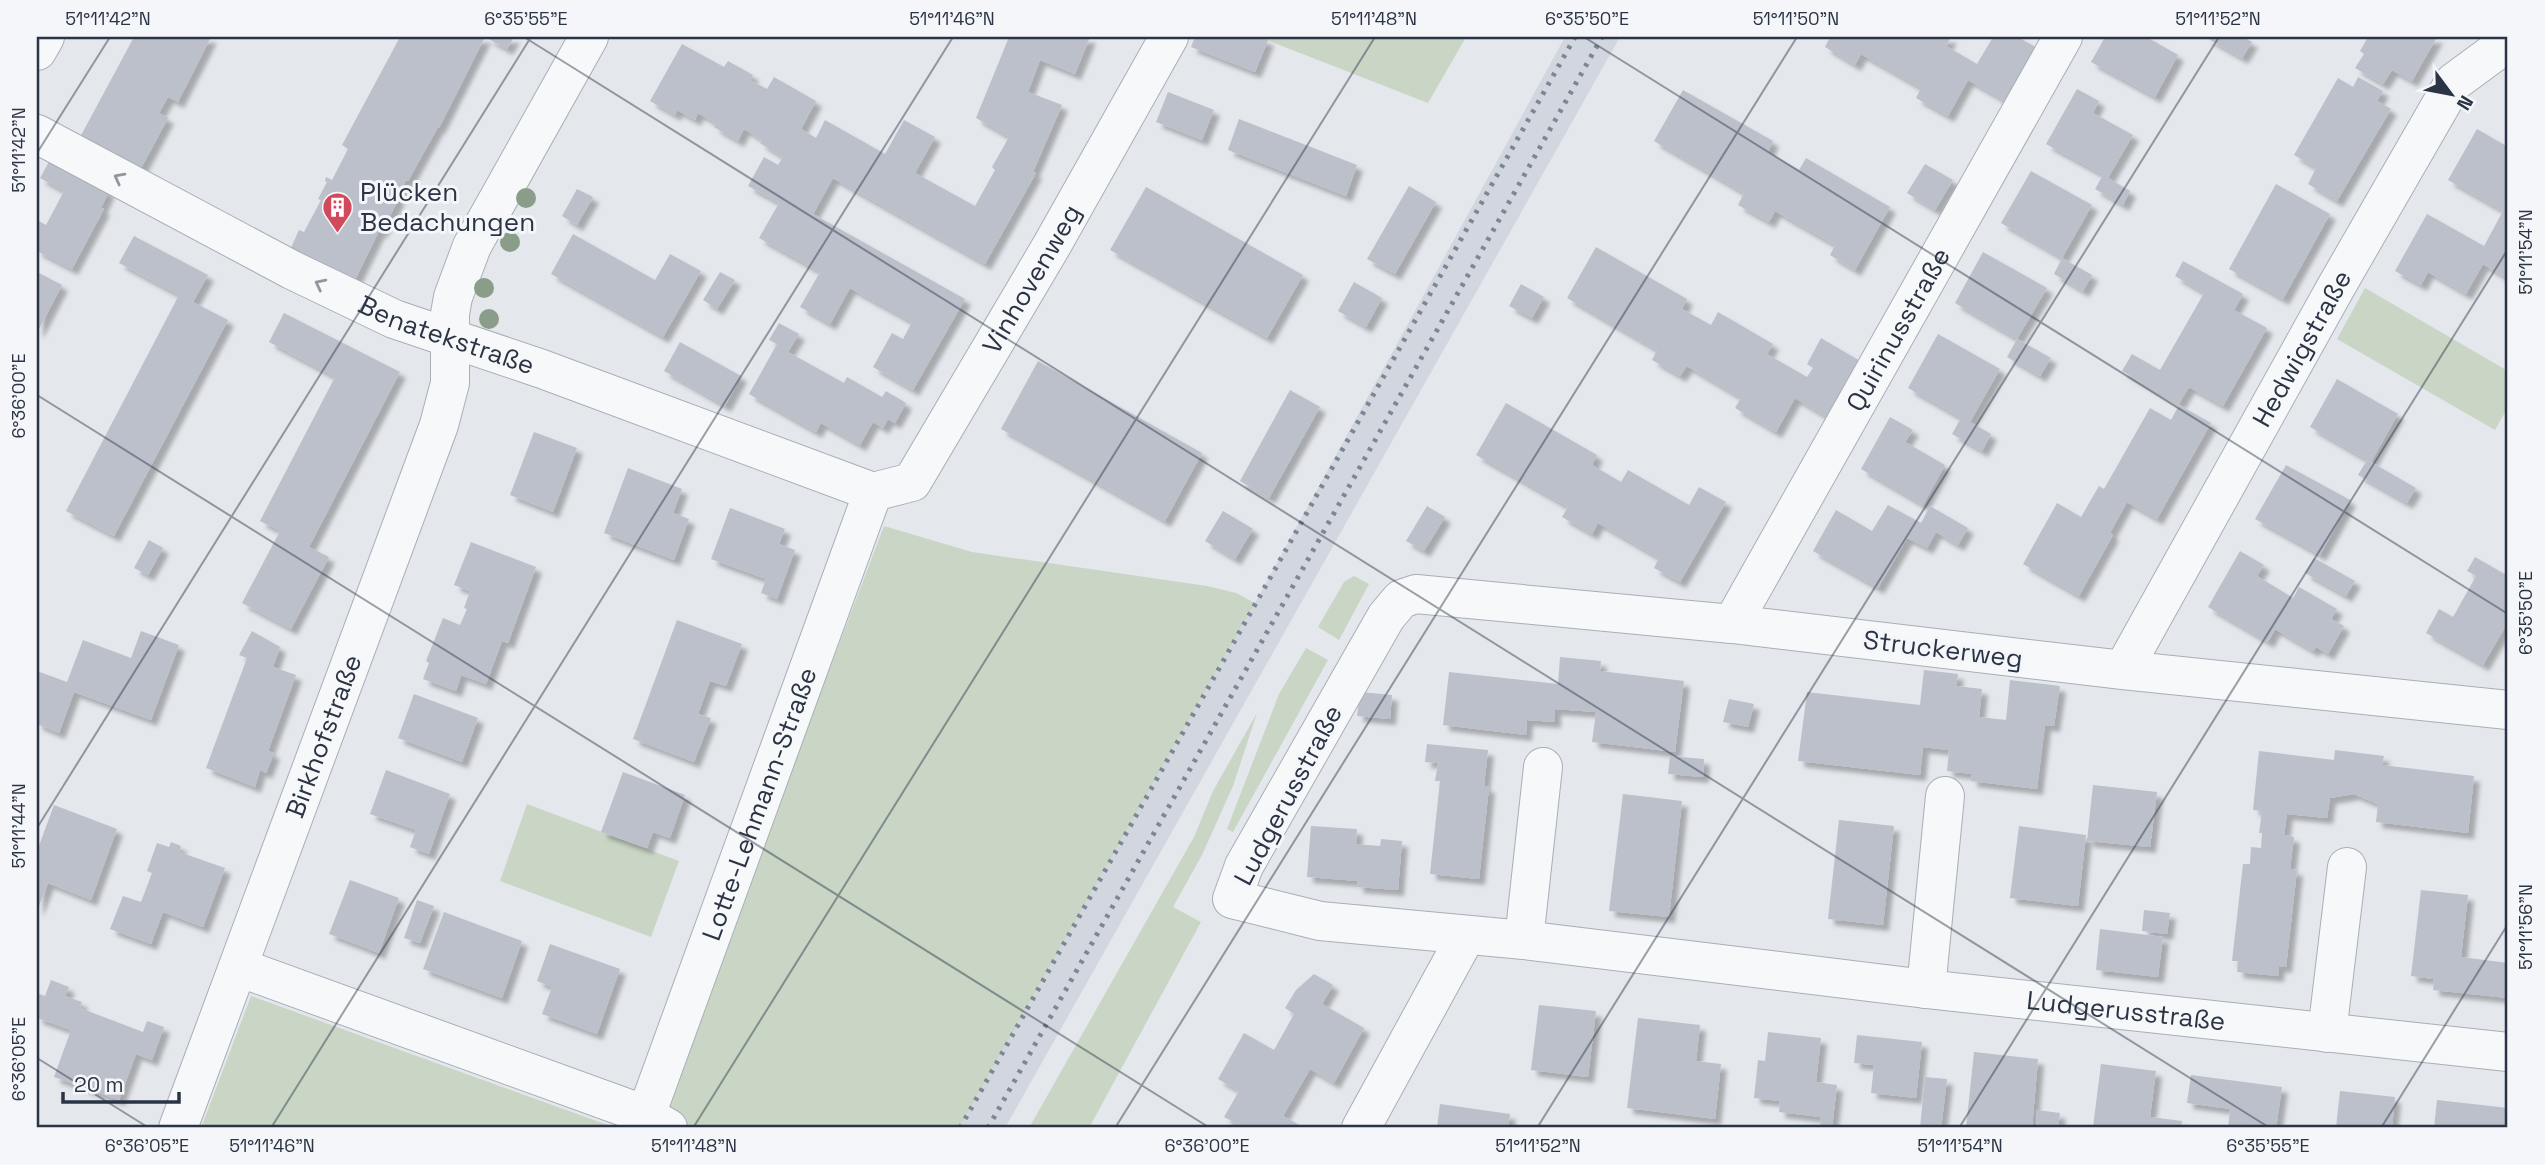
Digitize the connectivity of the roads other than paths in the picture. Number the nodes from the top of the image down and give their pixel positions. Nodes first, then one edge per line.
1 (44, 37) edge
2 (589, 37) edge
3 (1169, 37) edge
4 (2063, 37) edge
5 (2503, 46) dead end
6 (37, 51) edge
7 (37, 134) edge
8 (451, 339) junction
9 (873, 492) junction
10 (1386, 617) joint
11 (1732, 624) junction
12 (2123, 670) junction
13 (2508, 710) edge
14 (1543, 767) dead end
15 (1945, 796) dead end
16 (2347, 867) dead end
17 (1466, 936) junction
18 (1524, 940) junction
19 (238, 967) junction
20 (1926, 989) junction
21 (2327, 1033) junction
22 (2508, 1052) edge
23 (657, 1121) edge
24 (178, 1128) edge
25 (1360, 1128) edge

1 - 6 street
2 - 8 street, Birkhofstraße
3 - 9 street, Vinhovenweg
4 - 11 street, Quirinusstraße
5 - 12 street, Hedwigstraße
8 -> 7 street, Benatekstraße
8 - 9 street, Benatekstraße
8 - 19 street, Birkhofstraße
9 - 23 street, Lotte-Lehmann-Straße
10 - 11 street, Struckerweg
10 - 17 street, Ludgerusstraße
11 - 12 street, Struckerweg
12 - 13 street, Struckerweg
14 - 18 street
15 - 20 street
16 - 21 street
17 - 18 street, Ludgerusstraße
17 - 25 street
18 - 20 street, Ludgerusstraße
19 - 23 street, Lotte-Lehmann-Straße
19 - 24 street, Birkhofstraße
20 - 21 street, Ludgerusstraße
21 - 22 street, Ludgerusstraße

